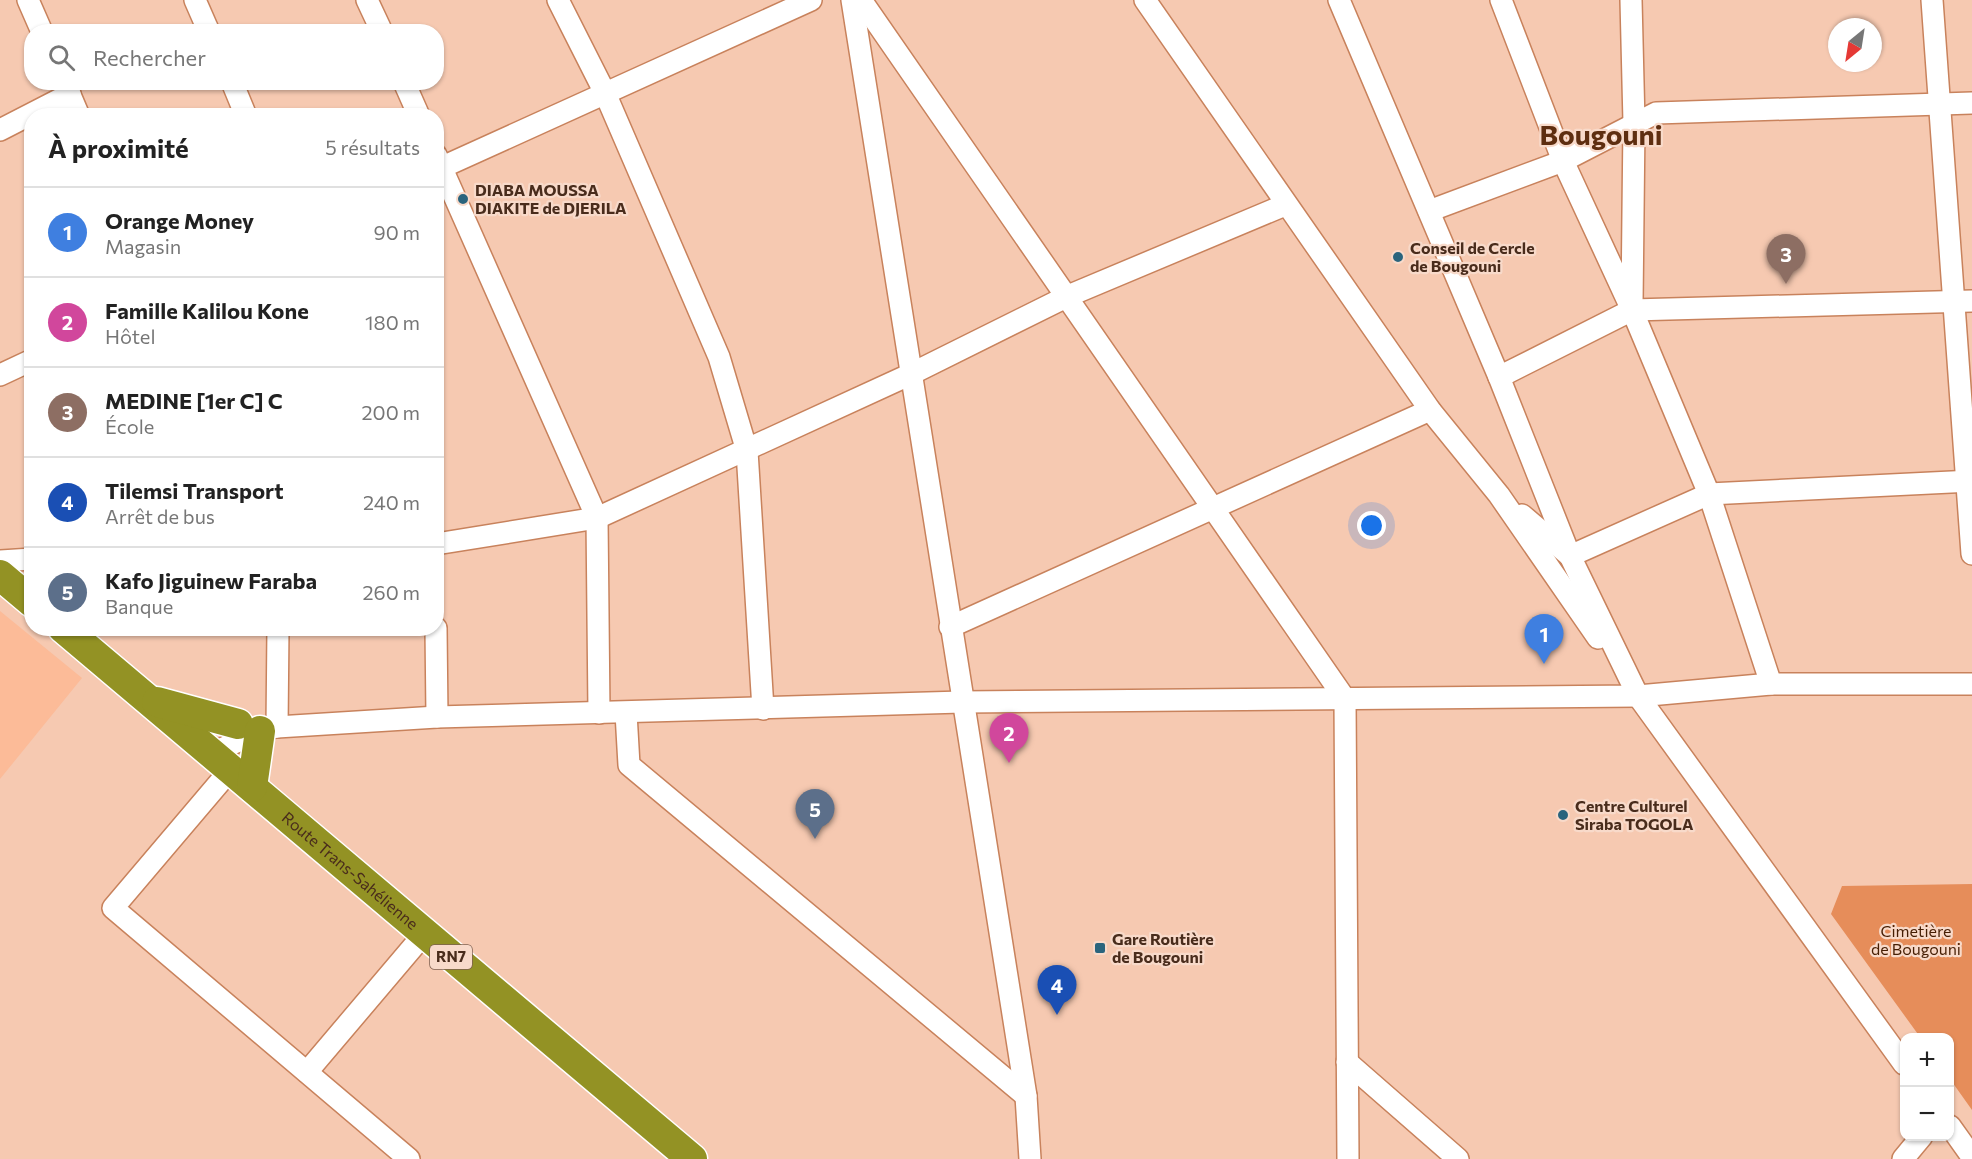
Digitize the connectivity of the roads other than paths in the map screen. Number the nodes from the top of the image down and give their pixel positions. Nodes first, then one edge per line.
1 (28, 0) edge
2 (195, 0) edge
3 (368, 0) edge
4 (558, 0) edge
5 (811, 0) edge
6 (852, 0) edge
7 (861, 0) edge
8 (1145, 0) edge
9 (1339, 0) edge
10 (1501, 0) edge
11 (1630, 0) edge
12 (1932, 0) edge
13 (38, 24) edge
14 (206, 24) edge
15 (378, 24) edge
16 (64, 90) edge
17 (68, 90) edge
18 (235, 90) edge
19 (408, 90) edge
20 (605, 93) junction
21 (1972, 104) edge
22 (1938, 105) junction
23 (35, 108) edge
24 (76, 108) edge
25 (243, 108) edge
26 (415, 108) edge
27 (24, 115) edge
28 (1634, 123) junction
29 (0, 130) edge
30 (444, 161) edge
31 (1563, 161) junction
32 (444, 177) edge
33 (1285, 205) junction
34 (1429, 211) junction
35 (1068, 296) junction
36 (1963, 302) edge
37 (1632, 310) junction
38 (24, 364) edge
39 (911, 374) junction
40 (0, 375) edge
41 (1499, 377) junction
42 (1430, 410) junction
43 (747, 451) junction
44 (1969, 482) edge
45 (1709, 494) junction
46 (1499, 495) junction
47 (1213, 510) junction
48 (597, 518) junction
49 (444, 543) edge
50 (1972, 554) edge
51 (1570, 556) junction
52 (24, 560) edge
53 (0, 561) edge
54 (0, 575) edge
55 (24, 595) edge
56 (950, 627) junction
57 (72, 636) edge
58 (277, 636) edge
59 (436, 636) edge
60 (1771, 684) junction
61 (1972, 684) edge
62 (1638, 696) junction
63 (1345, 699) junction
64 (148, 700) junction
65 (962, 702) junction
66 (763, 710) junction
67 (599, 713) junction
68 (626, 713) junction
69 (437, 717) junction
70 (260, 728) junction
71 (224, 762) junction
72 (424, 934) junction
73 (1900, 1057) edge
74 (1347, 1062) junction
75 (307, 1072) junction
76 (1026, 1096) junction
77 (1954, 1132) edge
78 (1919, 1141) edge
79 (1972, 1157) edge
80 (409, 1159) edge
81 (692, 1159) edge
82 (1030, 1159) edge
83 (1348, 1159) edge
84 (1458, 1159) edge
85 (1903, 1159) edge

1 - 13 street
2 - 14 street
3 - 15 street
4 - 20 street
5 - 20 street
6 - 39 street
7 - 35 street
8 - 33 street
9 - 34 street
10 - 31 street
11 - 28 street
12 - 22 street
16 - 23 street
17 - 24 street
18 - 25 street
19 - 26 street
20 - 30 street
20 - 43 street
21 - 22 street
22 - 28 street
22 - 36 street
27 - 29 street
28 - 31 street
28 - 37 street
31 - 34 street
31 - 37 street
32 - 48 street
33 - 35 street
33 - 42 street
34 - 41 street
35 - 39 street
35 - 47 street
36 - 37 street
36 - 44 street
37 - 41 street
37 - 45 street
38 - 40 street
39 - 43 street
39 - 56 street
41 - 51 street
42 - 46 street
42 - 47 street
43 - 48 street
43 - 66 street
44 - 45 street
44 - 50 street
45 - 51 street
45 - 60 street
46 - 51 street
46 - 62 street
47 - 56 street
47 - 63 street
48 - 49 street
48 - 67 street
51 - 62 street
52 - 53 street
54 - 55 highway
56 - 65 street
57 - 64 highway, Route Trans-Sahélienne / RN7
58 - 70 street
59 - 69 street
60 - 61 street
60 - 62 street
62 - 63 street
62 - 73 street
63 - 65 street
63 - 74 street
64 - 70 highway
64 - 71 highway, Route Trans-Sahélienne / RN7
65 - 66 street
65 - 76 street
66 - 68 street
67 - 68 street
67 - 69 street
68 - 76 street
69 - 70 street
70 - 71 highway
70 - 71 street
71 - 72 highway, Route Trans-Sahélienne / RN7
71 - 75 street
72 - 75 street
72 - 81 highway, Route Trans-Sahélienne / RN7
74 - 83 street
74 - 84 street
75 - 80 street
76 - 82 street
77 - 79 street
78 - 85 street

